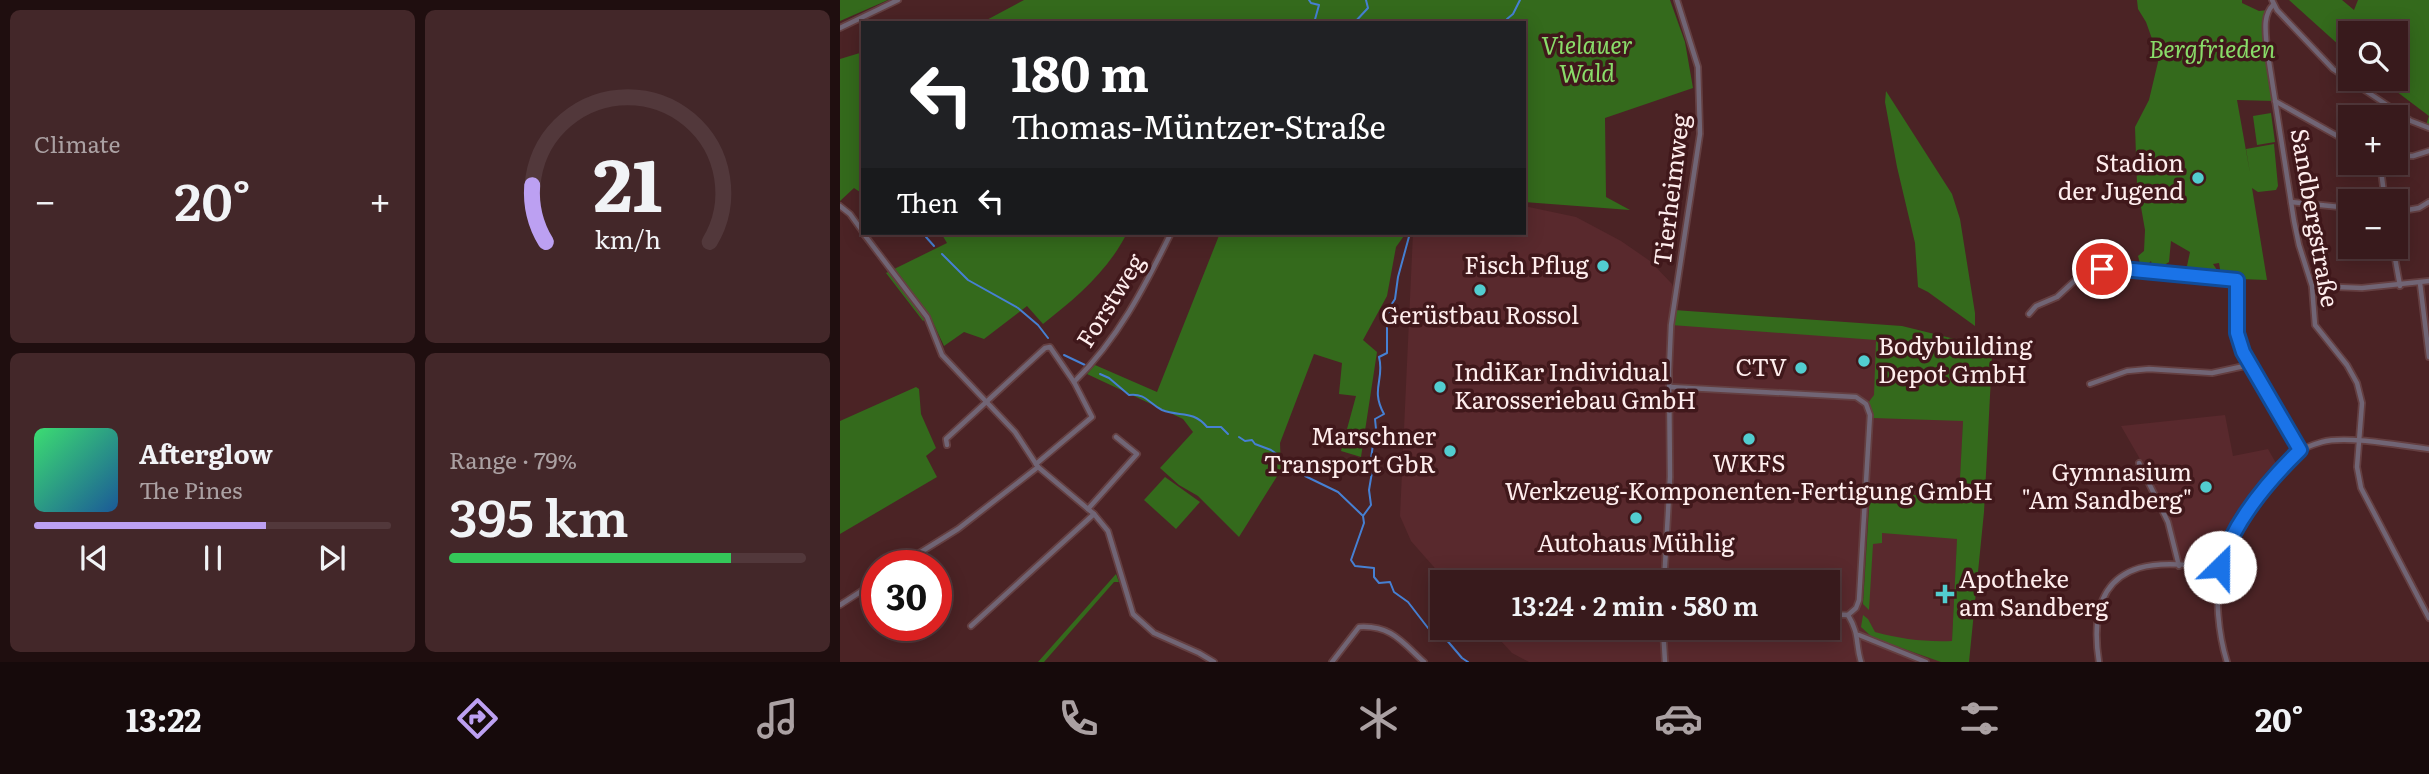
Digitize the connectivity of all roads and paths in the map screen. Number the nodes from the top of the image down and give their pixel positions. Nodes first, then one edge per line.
1 (898, 0) edge
2 (1676, 0) edge
3 (2273, 3) edge
4 (840, 28) edge
5 (2275, 101) junction
6 (2429, 128) edge
7 (2338, 136) edge
8 (2429, 151) edge
9 (2408, 156) edge
10 (2429, 201) edge
11 (2291, 202) junction
12 (840, 206) edge
13 (2338, 207) edge
14 (2408, 210) edge
15 (861, 229) edge
16 (865, 235) edge
17 (1170, 235) edge
18 (2395, 259) edge
19 (2428, 281) edge
20 (2420, 283) junction
21 (2312, 286) junction
22 (2400, 286) junction
23 (2029, 314) dead end
24 (2429, 357) edge
25 (2249, 365) junction
26 (1074, 382) junction
27 (2090, 384) dead end
28 (1670, 387) junction
29 (985, 402) junction
30 (1116, 437) dead end
31 (2360, 442) junction
32 (947, 445) dead end
33 (2429, 449) edge
34 (2300, 450) junction
35 (2139, 463) dead end
36 (1037, 465) junction
37 (1088, 509) junction
38 (1094, 514) junction
39 (924, 550) edge
40 (2179, 566) junction
41 (2220, 567) junction
42 (1665, 570) edge
43 (861, 591) edge
44 (840, 605) edge
45 (1840, 615) edge
46 (1848, 615) junction
47 (2429, 618) edge
48 (971, 626) dead end
49 (1858, 635) junction
50 (1664, 640) edge
51 (1214, 662) edge
52 (1332, 662) edge
53 (1424, 662) edge
54 (1665, 662) edge
55 (1861, 662) edge
56 (1926, 662) edge
57 (2099, 662) edge
58 (2227, 662) edge

1 - 4 street
2 - 28 street, Tierheimweg
3 - 5 street, Sandbergstraße
3 - 6 street
5 - 7 street
5 - 11 street, Sandbergstraße
8 - 9 street
10 - 14 street
11 - 13 street
11 - 21 street, Sandbergstraße
12 - 15 street
16 - 29 street
17 - 26 street, Forstweg
18 - 22 street
19 - 20 street
20 - 22 street
20 - 24 street
21 - 22 street
21 - 31 street, Sandbergstraße
23 - 25 street
25 - 27 street
25 - 34 street
26 - 29 street, Forstweg
26 - 36 street, Forstweg
28 - 42 street, Tierheimweg
28 - 46 street
29 - 32 street
29 - 36 street
30 - 37 street
31 - 33 street
31 - 34 street
31 - 47 street, Sandbergstraße
34 - 41 street
35 - 40 street
36 - 37 street
36 - 39 street
37 - 38 street
38 - 48 street
38 - 51 street
40 - 41 street
40 - 57 street
41 - 58 street
43 - 44 street
45 - 46 street
46 - 49 street
49 - 55 street
49 - 56 street
50 - 54 street
52 - 53 street

